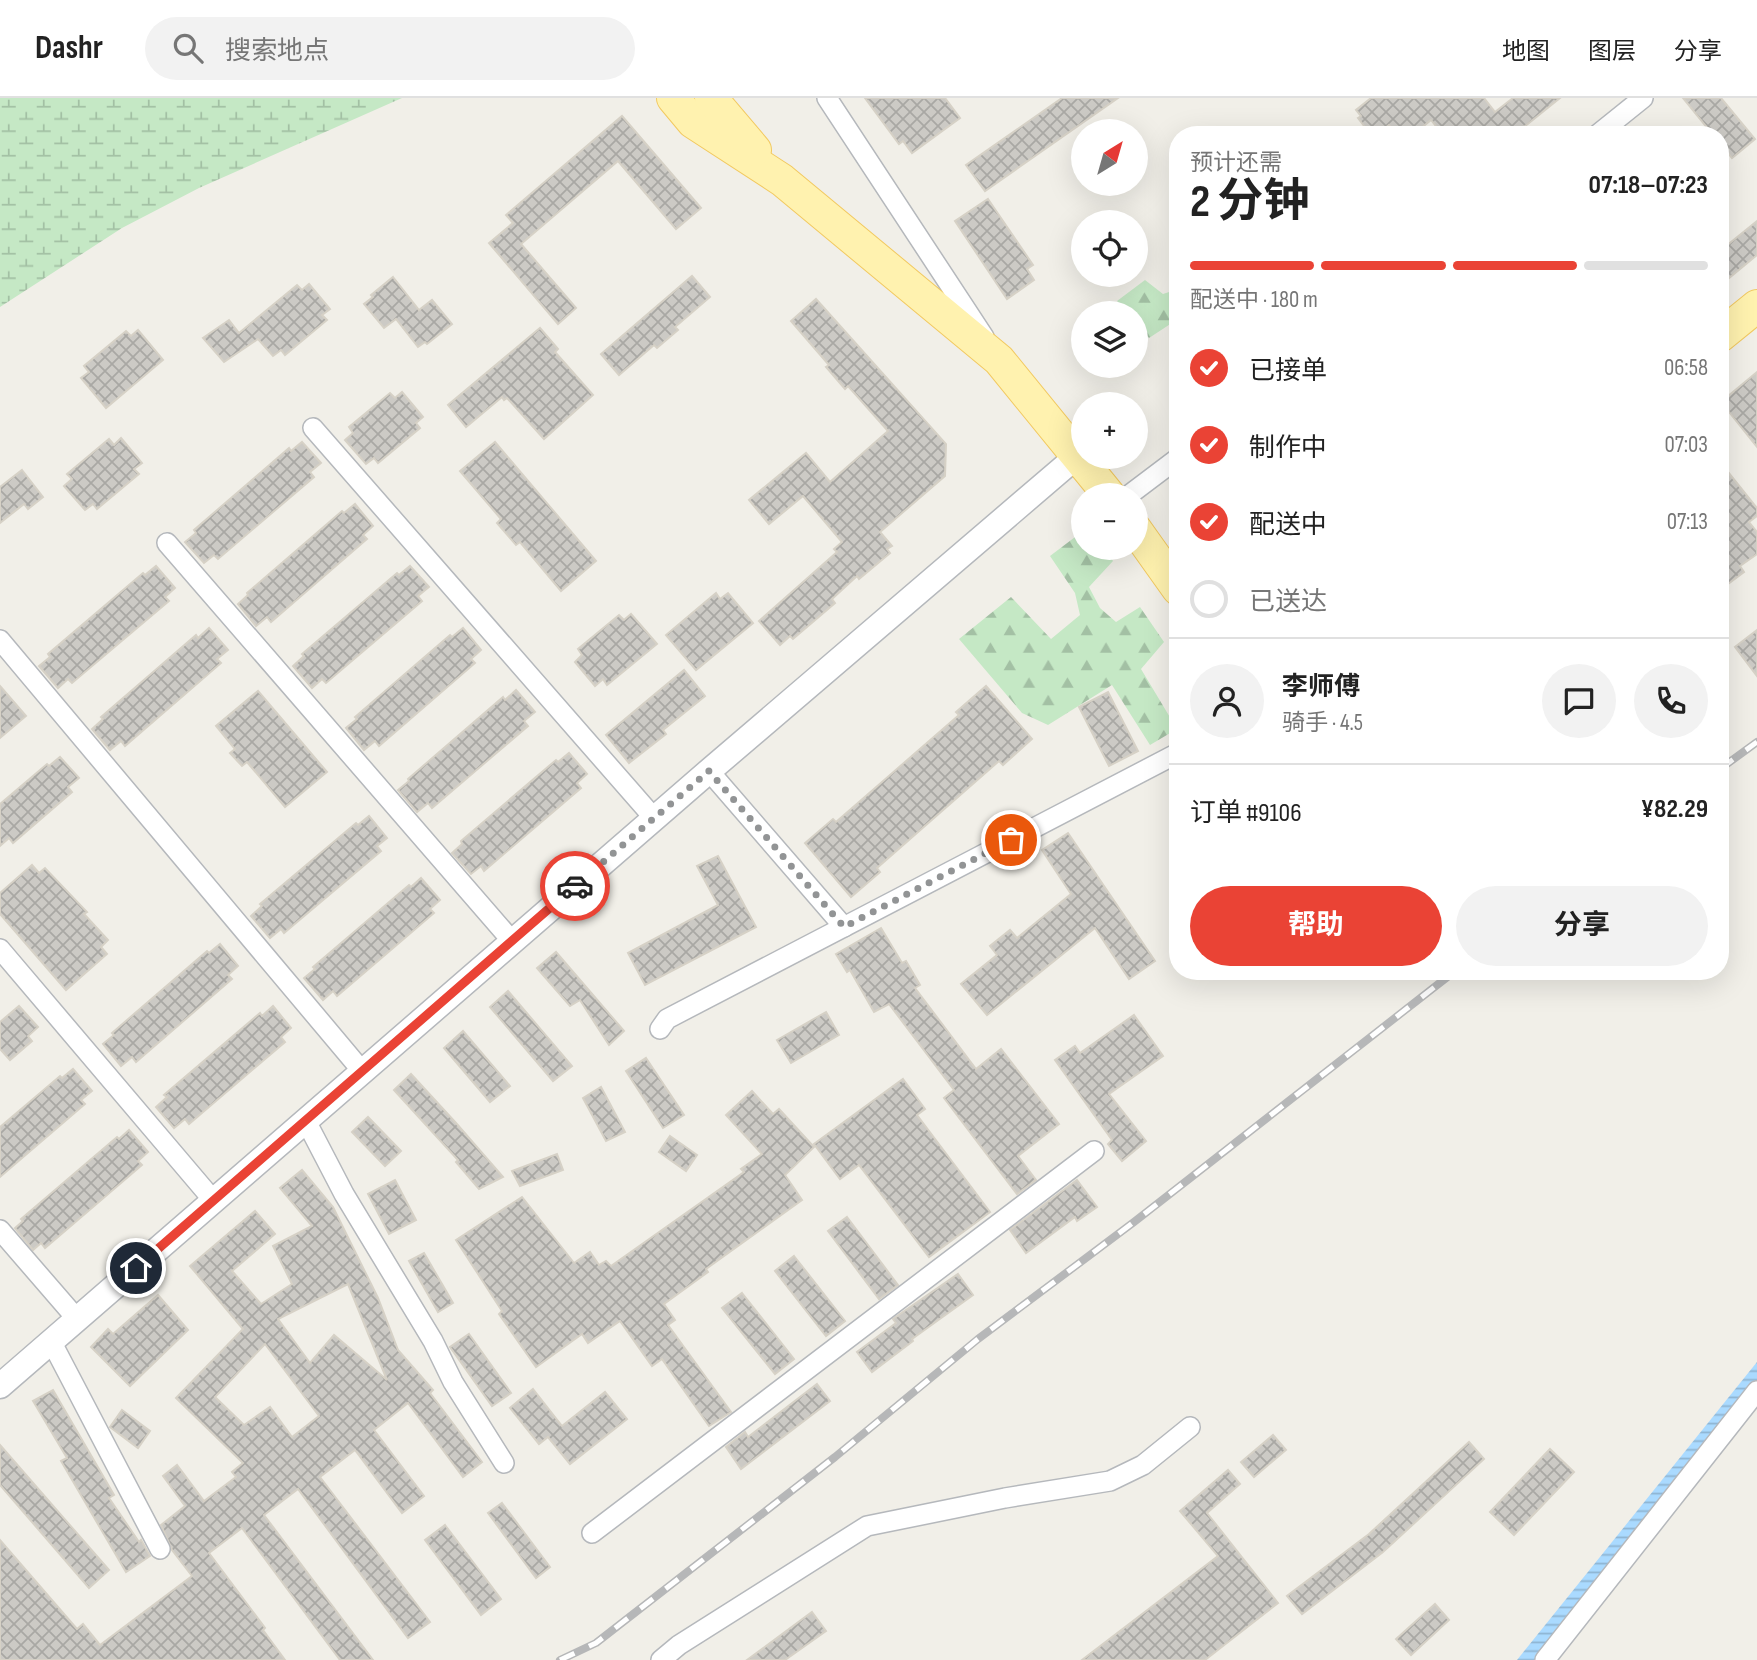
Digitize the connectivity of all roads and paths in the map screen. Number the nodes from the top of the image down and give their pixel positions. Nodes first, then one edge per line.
1 (673, 98) edge
2 (711, 98) edge
3 (827, 98) edge
4 (1643, 98) edge
5 (1608, 126) edge
6 (782, 180) junction
7 (1757, 306) edge
8 (1729, 329) edge
9 (999, 360) junction
10 (313, 428) dead end
11 (1071, 451) edge
12 (1071, 461) edge
13 (1169, 465) edge
14 (1086, 469) edge
15 (1099, 483) edge
16 (1145, 483) edge
17 (167, 543) dead end
18 (1148, 547) edge
19 (1169, 576) edge
20 (0, 640) edge
21 (1169, 758) edge
22 (709, 771) junction
23 (654, 818) junction
24 (844, 927) junction
25 (512, 941) junction
26 (0, 949) edge
27 (660, 1029) dead end
28 (362, 1071) junction
29 (306, 1121) junction
30 (1094, 1151) dead end
31 (214, 1200) junction
32 (0, 1230) edge
33 (78, 1319) junction
34 (51, 1341) junction
35 (0, 1386) edge
36 (1757, 1391) edge
37 (1190, 1427) dead end
38 (504, 1463) dead end
39 (592, 1534) dead end
40 (160, 1549) dead end
41 (661, 1660) edge
42 (1545, 1660) edge

1 - 6 main road
2 - 6 main road
3 - 9 street
4 - 5 street
6 - 9 main road
7 - 8 main road
9 - 11 main road
10 - 23 street
12 - 22 street
13 - 16 street
14 - 15 main road
17 - 25 street
18 - 19 main road
20 - 28 street
21 - 24 street
22 - 23 street
22 - 24 street
23 - 25 street
24 - 27 street
25 - 28 street
26 - 31 street
28 - 29 street
29 - 31 street
29 - 38 street
30 - 39 street
31 - 33 street
32 - 33 street
33 - 34 street
34 - 35 street
34 - 40 street
36 - 42 street
37 - 41 street

